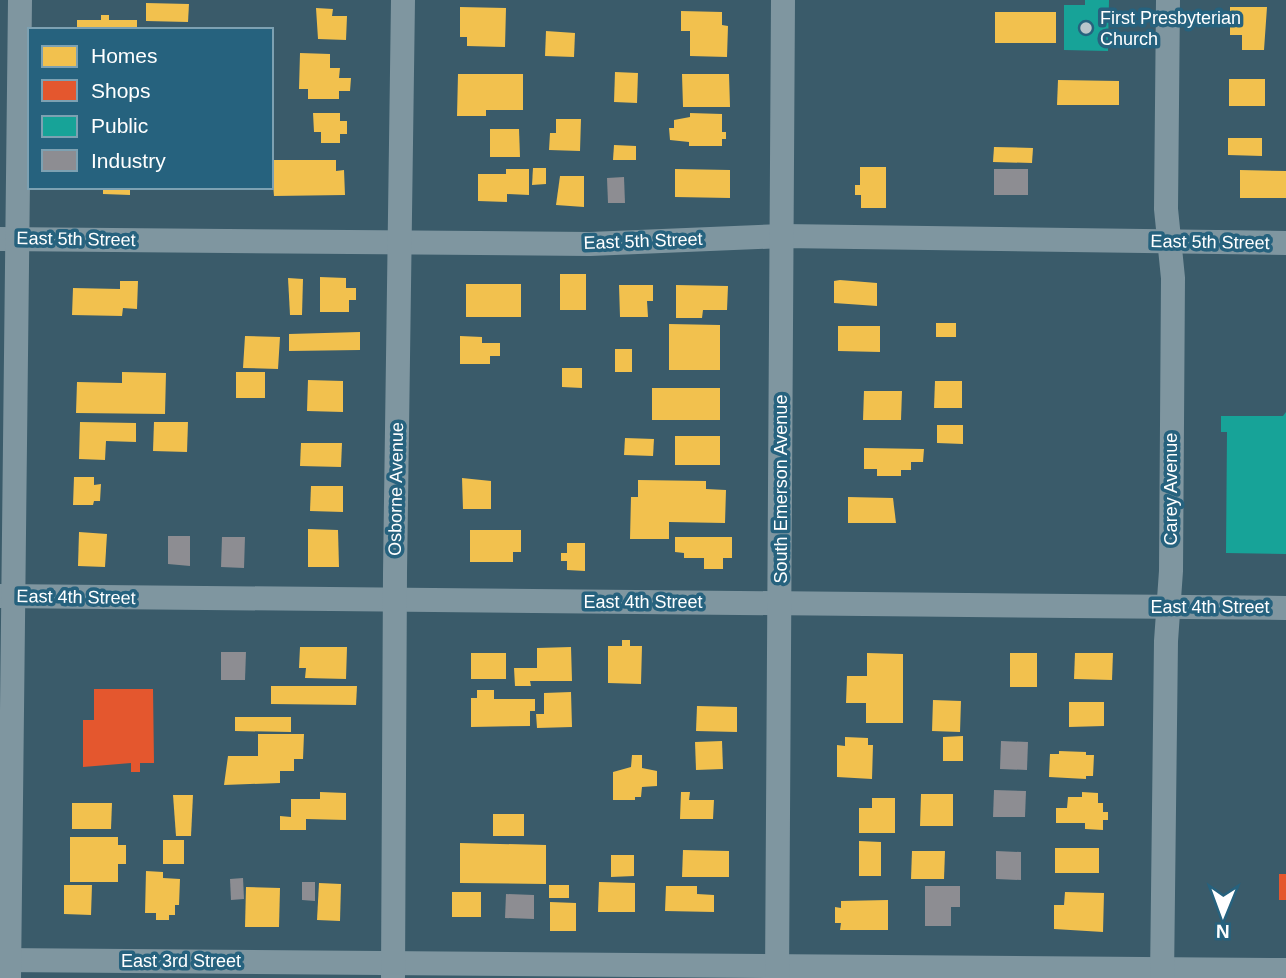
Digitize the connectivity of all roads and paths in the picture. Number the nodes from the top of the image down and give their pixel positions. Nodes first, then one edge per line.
1 (20, 0) edge
2 (403, 0) edge
3 (783, 0) edge
4 (1168, 0) edge
5 (783, 236) junction
6 (9, 239) edge
7 (399, 242) junction
8 (1169, 242) junction
9 (1286, 243) edge
10 (7, 596) edge
11 (395, 601) junction
12 (780, 602) junction
13 (1168, 607) junction
14 (1286, 608) edge
15 (6, 966) edge
16 (1286, 970) edge
17 (393, 971) edge
18 (777, 972) edge
19 (1162, 974) edge

1 - 6 street
2 - 7 street, Osborne Avenue
3 - 5 street, South Emerson Avenue
4 - 8 street, Carey Avenue
5 - 7 street, East 5th Street
5 - 8 street, East 5th Street
5 - 12 street, South Emerson Avenue
6 - 7 street, East 5th Street
6 - 10 street
7 - 11 street, Osborne Avenue
8 - 9 street, East 5th Street
8 - 13 street, Carey Avenue
10 - 11 street, East 4th Street
10 - 15 street
11 - 12 street, East 4th Street
11 - 17 street, Osborne Avenue
12 - 13 street, East 4th Street
12 - 18 street, South Emerson Avenue
13 - 14 street, East 4th Street
13 - 19 street, Carey Avenue
15 - 17 street, East 3rd Street
16 - 19 street, East 3rd Street
17 - 18 street, East 3rd Street
18 - 19 street, East 3rd Street

